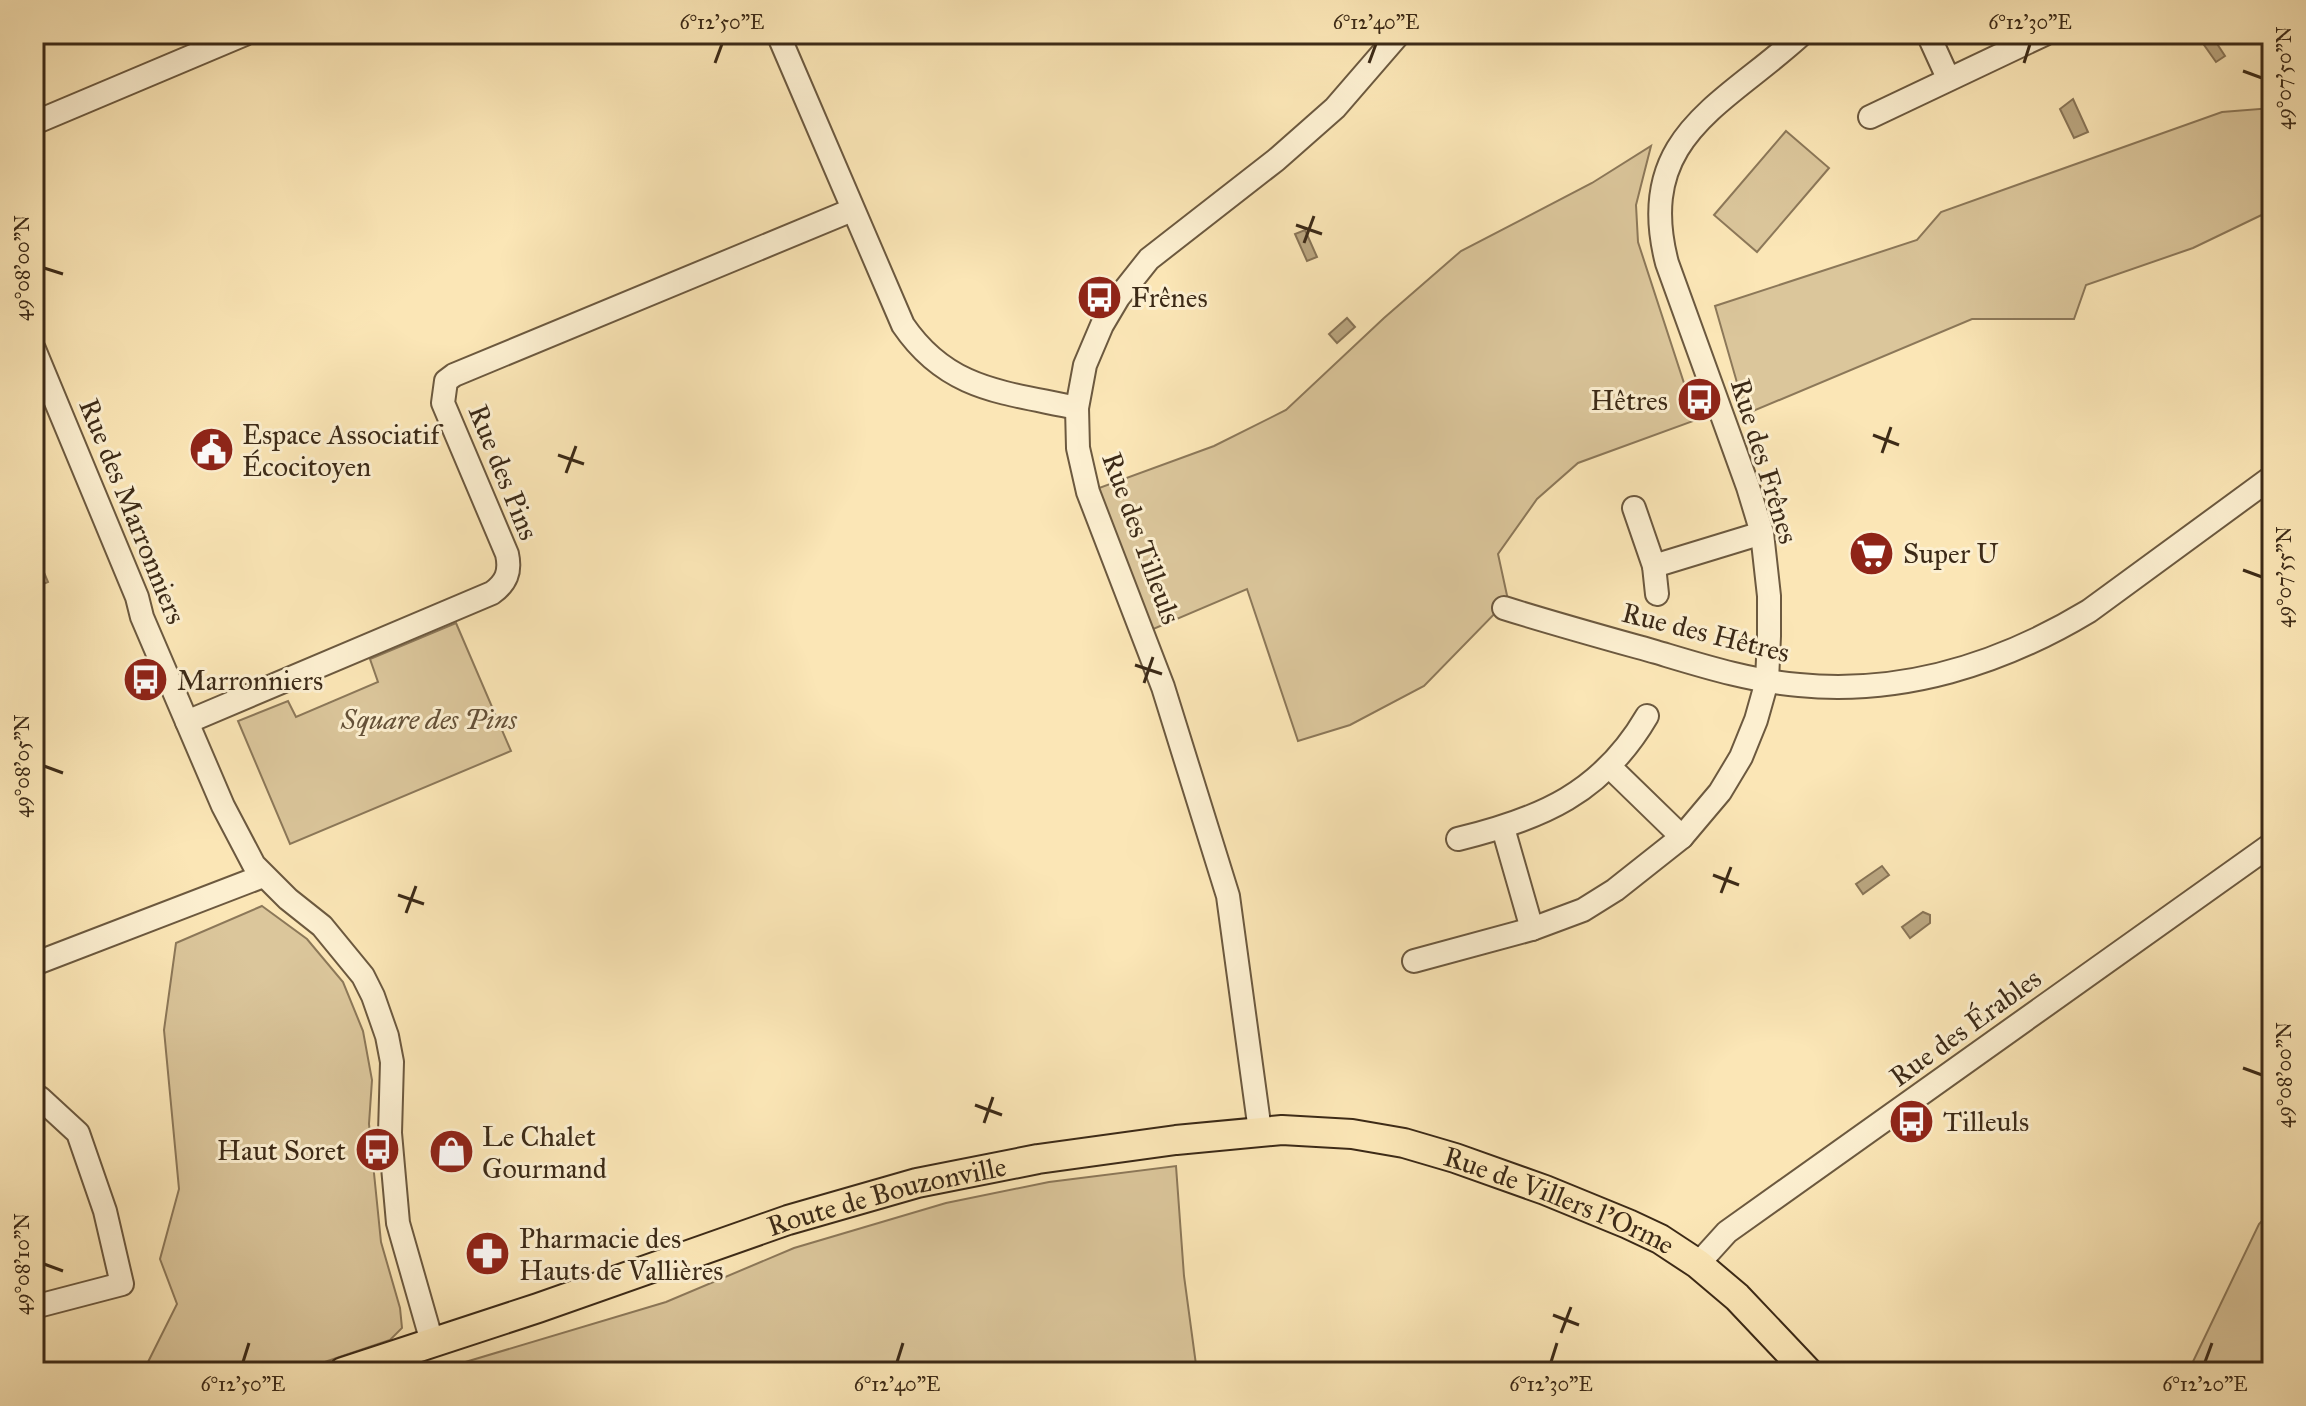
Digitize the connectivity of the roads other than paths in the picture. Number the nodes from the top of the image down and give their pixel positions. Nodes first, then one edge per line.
1 (245, 34) edge
2 (778, 34) edge
3 (1399, 34) edge
4 (1928, 34) edge
5 (2045, 34) edge
6 (1803, 35) edge
7 (1948, 78) junction
8 (1870, 117) dead end
9 (34, 123) edge
10 (852, 210) junction
11 (34, 349) edge
12 (1077, 408) junction
13 (2272, 477) edge
14 (1634, 508) dead end
15 (1762, 533) junction
16 (1654, 566) junction
17 (1657, 594) dead end
18 (1504, 608) dead end
19 (1767, 681) junction
20 (1647, 716) dead end
21 (187, 722) junction
22 (1610, 767) junction
23 (1503, 828) junction
24 (1682, 837) junction
25 (1458, 839) dead end
26 (2272, 844) edge
27 (263, 876) junction
28 (1532, 929) junction
29 (1414, 961) dead end
30 (34, 964) edge
31 (36, 1093) edge
32 (1260, 1131) junction
33 (1698, 1264) junction
34 (34, 1307) edge
35 (432, 1342) junction
36 (343, 1372) edge
37 (1808, 1372) edge

1 - 9 street
2 - 10 street
3 - 12 street, Rue des Tilleuls
4 - 7 street
5 - 7 street
6 - 15 street, Rue des Frênes
7 - 8 street
10 - 12 street
10 - 21 street, Rue des Pins
11 - 21 street, Rue des Marronniers
12 - 32 street, Rue des Tilleuls
13 - 19 street, Rue des Hêtres
14 - 16 street
15 - 16 street
15 - 19 street, Rue des Frênes
16 - 17 street
18 - 19 street, Rue des Hêtres
19 - 24 street, Rue des Frênes
20 - 22 street
21 - 27 street, Rue des Marronniers
22 - 23 street
22 - 24 street
23 - 25 street
23 - 28 street
24 - 28 street, Rue des Frênes
26 - 33 street, Rue des Érables
27 - 30 street
27 - 35 street, Rue des Marronniers
28 - 29 street, Rue des Frênes
31 - 34 street
32 - 33 main road, Rue de Villers l'Orme
32 - 35 main road, Route de Bouzonville
33 - 37 main road, Rue de Villers l'Orme
35 - 36 main road, Route de Bouzonville

